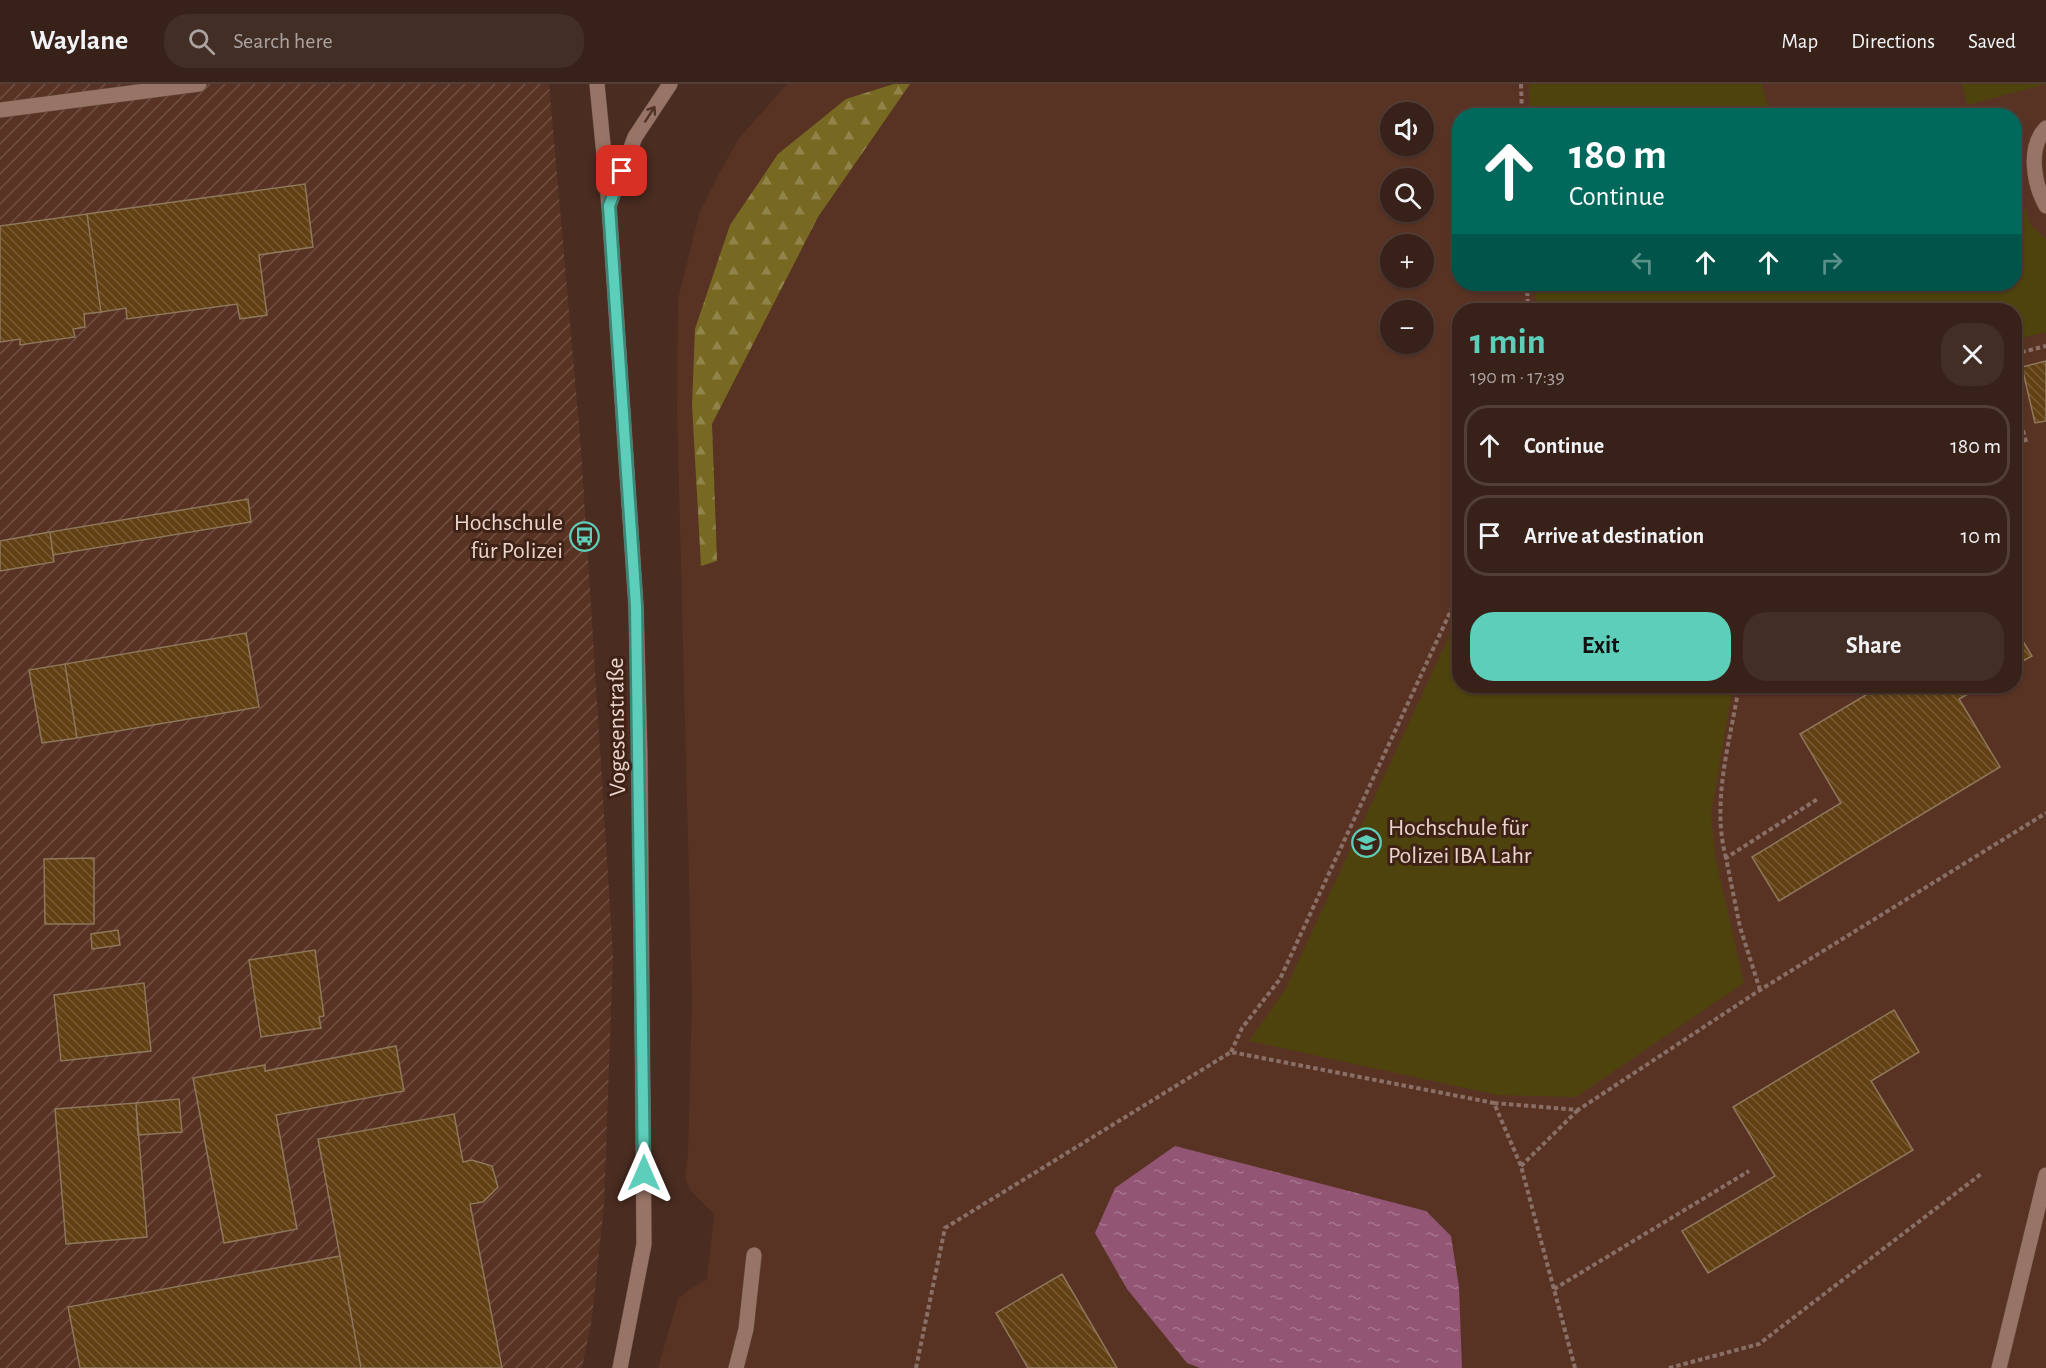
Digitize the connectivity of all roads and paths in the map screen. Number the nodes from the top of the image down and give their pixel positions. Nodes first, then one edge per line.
1 (199, 84) edge
2 (597, 84) edge
3 (670, 84) edge
4 (1521, 84) edge
5 (1522, 108) edge
6 (0, 110) edge
7 (2046, 128) edge
8 (609, 206) junction
9 (2046, 206) edge
10 (2046, 346) edge
11 (2022, 352) edge
12 (2022, 426) edge
13 (2026, 442) dead end
14 (1452, 610) edge
15 (1738, 693) edge
16 (1819, 798) dead end
17 (2046, 813) edge
18 (1726, 858) junction
19 (1760, 990) junction
20 (1231, 1052) junction
21 (1494, 1103) junction
22 (1578, 1110) junction
23 (1521, 1166) junction
24 (1749, 1171) dead end
25 (1981, 1174) dead end
26 (2046, 1177) edge
27 (754, 1256) dead end
28 (1554, 1289) junction
29 (620, 1368) edge
30 (736, 1368) edge
31 (916, 1368) edge
32 (1575, 1368) edge
33 (1669, 1368) edge
34 (1999, 1368) edge

1 - 6 street
2 - 8 street, Vogesenstraße
8 -> 3 street
4 - 5 path
7 - 9 street
8 - 29 street, Vogesenstraße
10 - 11 path
12 - 13 path
14 - 20 path
15 - 18 path
16 - 18 path
17 - 19 path
18 - 19 path
19 - 22 path
20 - 21 path
20 - 31 path
21 - 22 path
21 - 23 path
22 - 23 path
23 - 28 path
24 - 28 path
25 - 33 path
26 - 34 street
27 - 30 street
28 - 32 path

